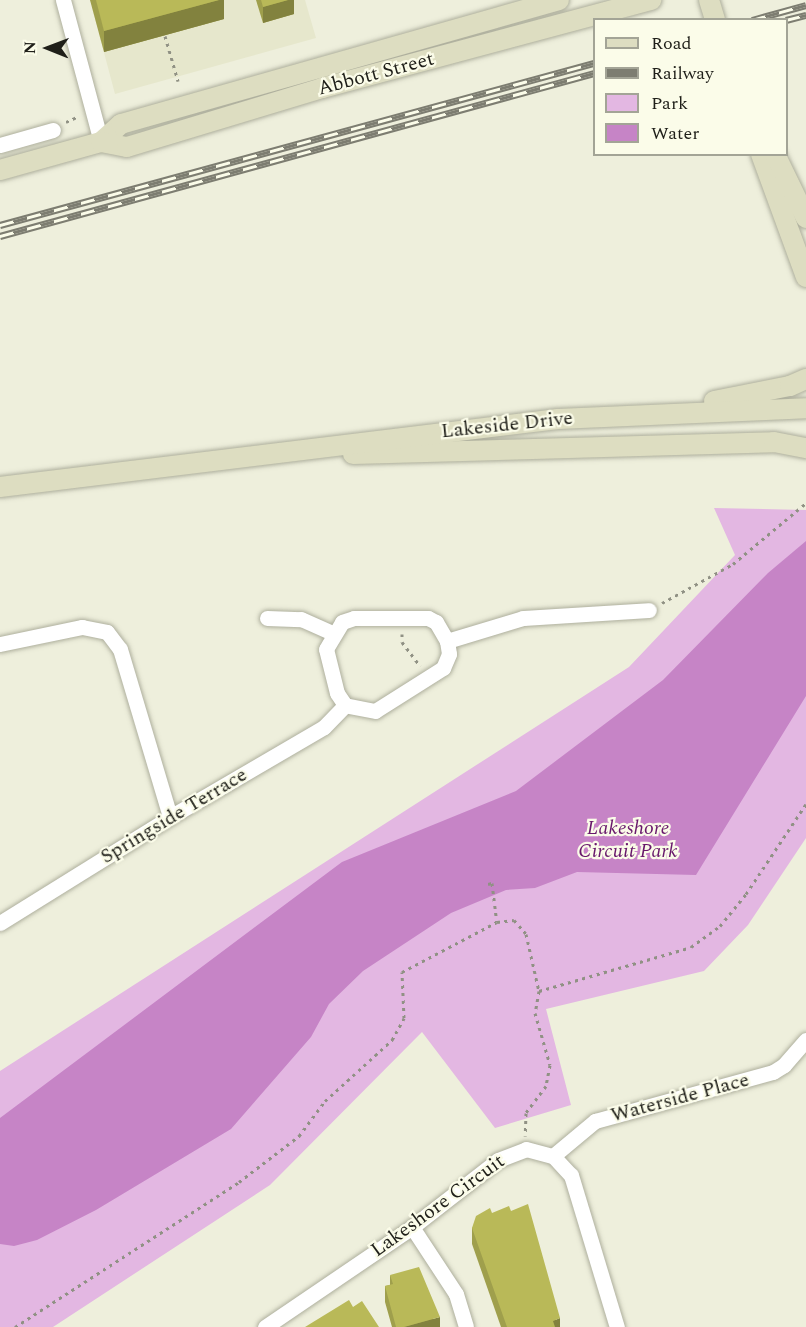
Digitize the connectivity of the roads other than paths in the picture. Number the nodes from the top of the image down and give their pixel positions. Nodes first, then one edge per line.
1 (63, 0) edge
2 (559, 0) edge
3 (651, 0) edge
4 (709, 0) edge
5 (715, 18) edge
6 (53, 130) road end
7 (101, 142) junction
8 (3, 144) edge
9 (762, 156) edge
10 (776, 156) edge
11 (7, 168) edge
12 (805, 215) edge
13 (806, 277) edge
14 (806, 379) edge
15 (806, 408) edge
16 (655, 412) junction
17 (806, 441) edge
18 (774, 442) junction
19 (806, 448) edge
20 (210, 459) junction
21 (0, 487) edge
22 (650, 610) road end
23 (267, 618) dead end
24 (333, 633) junction
25 (447, 640) junction
26 (0, 644) edge
27 (345, 705) junction
28 (170, 817) junction
29 (0, 923) edge
30 (806, 1040) edge
31 (553, 1156) junction
32 (412, 1227) junction
33 (265, 1327) edge
34 (466, 1327) edge
35 (617, 1327) edge

1 - 7 street
2 - 7 street, Abbott Street
3 - 7 street, Abbott Street
4 - 5 street
6 - 8 street
7 - 11 street, Abbott Street
8 - 11 street
9 - 13 street
10 - 12 street
14 - 16 street
15 - 16 street, Lakeside Drive
16 - 20 street, Lakeside Drive
17 - 18 street, Lakeside Drive
18 - 19 street, Lakeside Drive
18 - 20 street, Lakeside Drive
20 - 21 street, Lakeside Drive
22 - 25 street
23 - 24 street
24 - 25 street
24 - 27 street
25 - 27 street
26 - 28 street
27 - 28 street, Springside Terrace
28 - 29 street, Springside Terrace
30 - 31 street, Waterside Place
31 - 32 street, Lakeshore Circuit
31 - 35 street
32 - 33 street, Lakeshore Circuit
32 - 34 street

